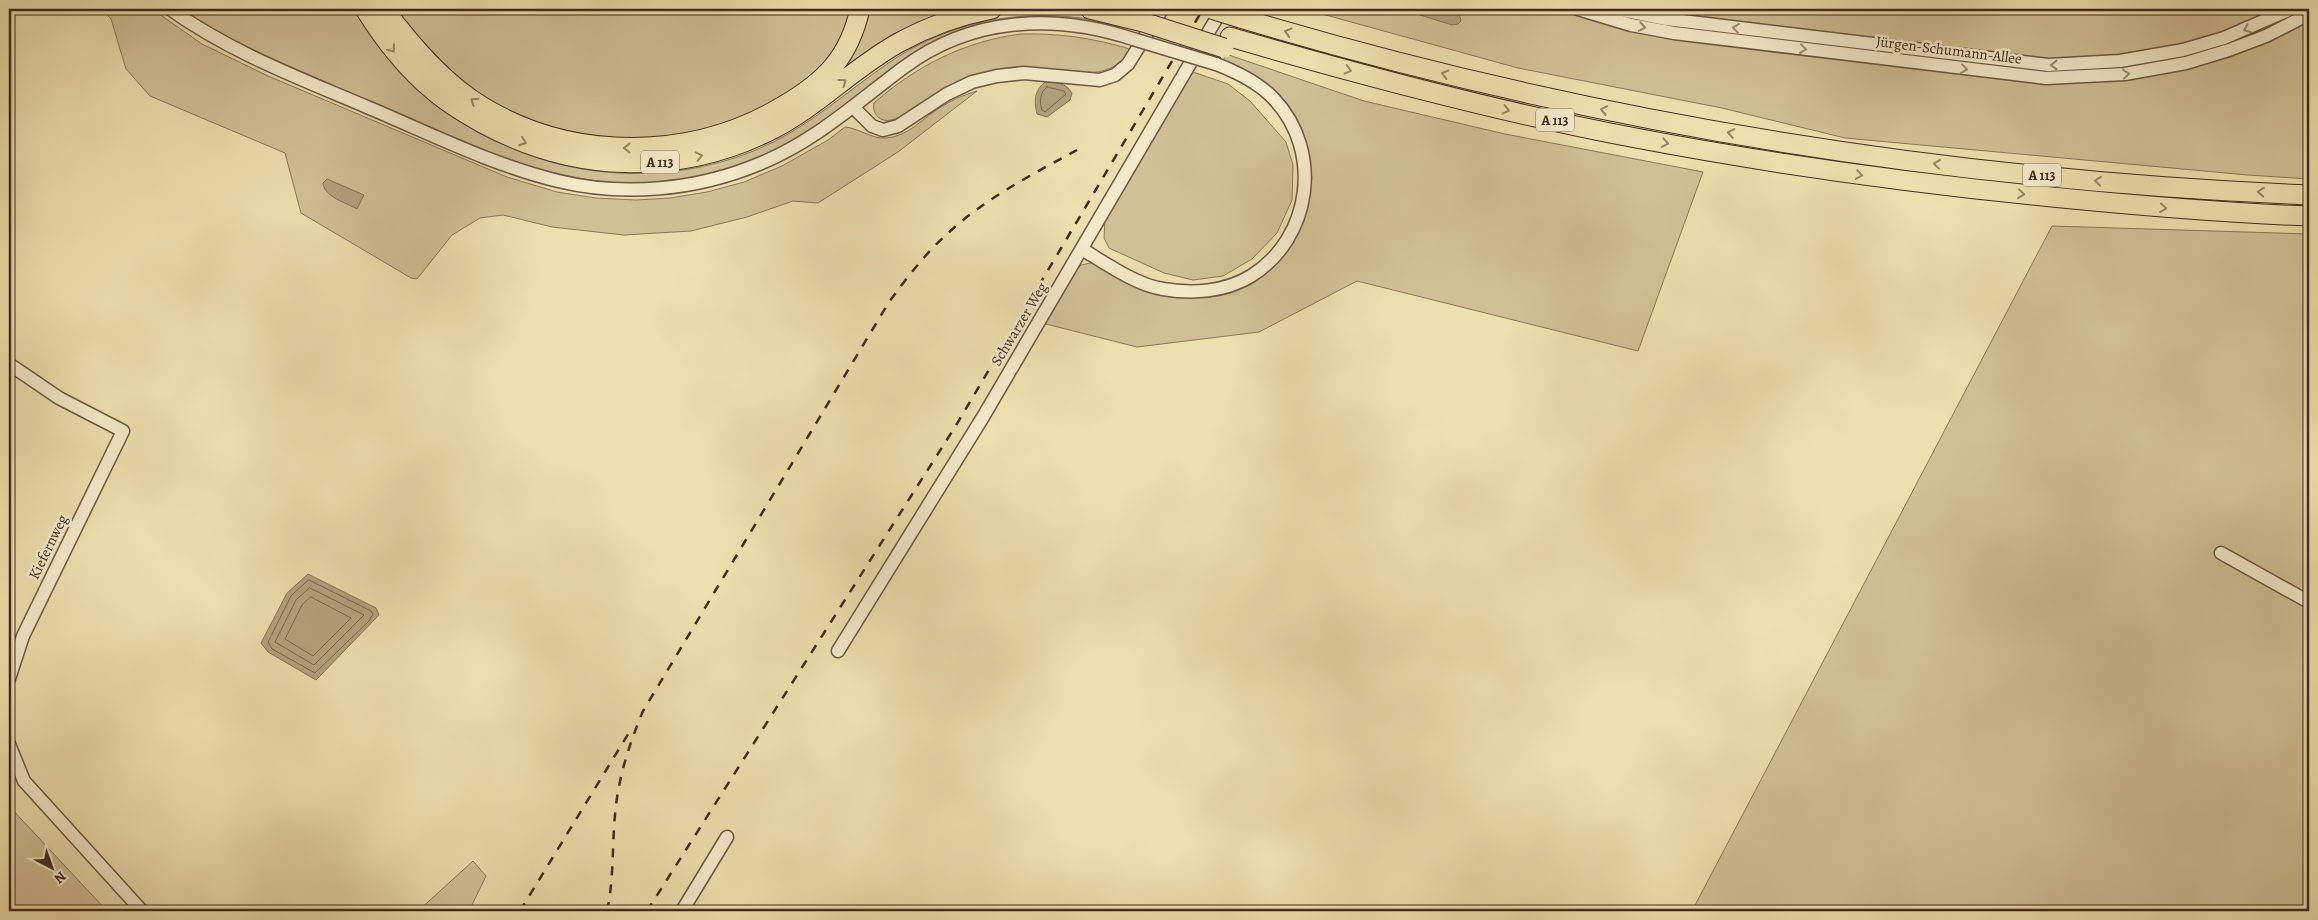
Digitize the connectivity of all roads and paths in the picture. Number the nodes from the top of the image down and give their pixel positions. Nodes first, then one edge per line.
1 (170, 9) edge
2 (365, 9) edge
3 (384, 9) edge
4 (860, 9) edge
5 (992, 9) edge
6 (1090, 9) edge
7 (1211, 9) edge
8 (1221, 9) edge
9 (1578, 9) edge
10 (1617, 9) edge
11 (2291, 9) edge
12 (1149, 13) edge
13 (2309, 14) edge
14 (1240, 18) junction
15 (1223, 50) junction
16 (853, 107) junction
17 (2309, 195) edge
18 (2309, 216) edge
19 (1082, 249) junction
20 (9, 364) edge
21 (2221, 553) dead end
22 (2309, 602) edge
23 (838, 651) dead end
24 (9, 679) edge
25 (9, 744) edge
26 (727, 837) dead end
27 (142, 911) edge
28 (682, 911) edge

1 - 16 street
2 -> 5 highway, A 113
4 -> 3 highway
6 - 12 highway
7 - 14 highway, A 113, bridge
8 - 14 highway, bridge
8 - 19 street, Schwarzer Weg
9 -> 13 street, Jürgen-Schumann-Allee
11 -> 10 street, Jürgen-Schumann-Allee
12 - 15 highway, A 113
12 - 16 street
17 -> 14 highway, A 113
15 - 16 street, bridge
15 -> 18 highway, A 113
15 - 19 street
19 - 23 street, Schwarzer Weg
20 - 24 street, Kiefernweg
21 - 22 street
25 - 27 street
26 - 28 street

